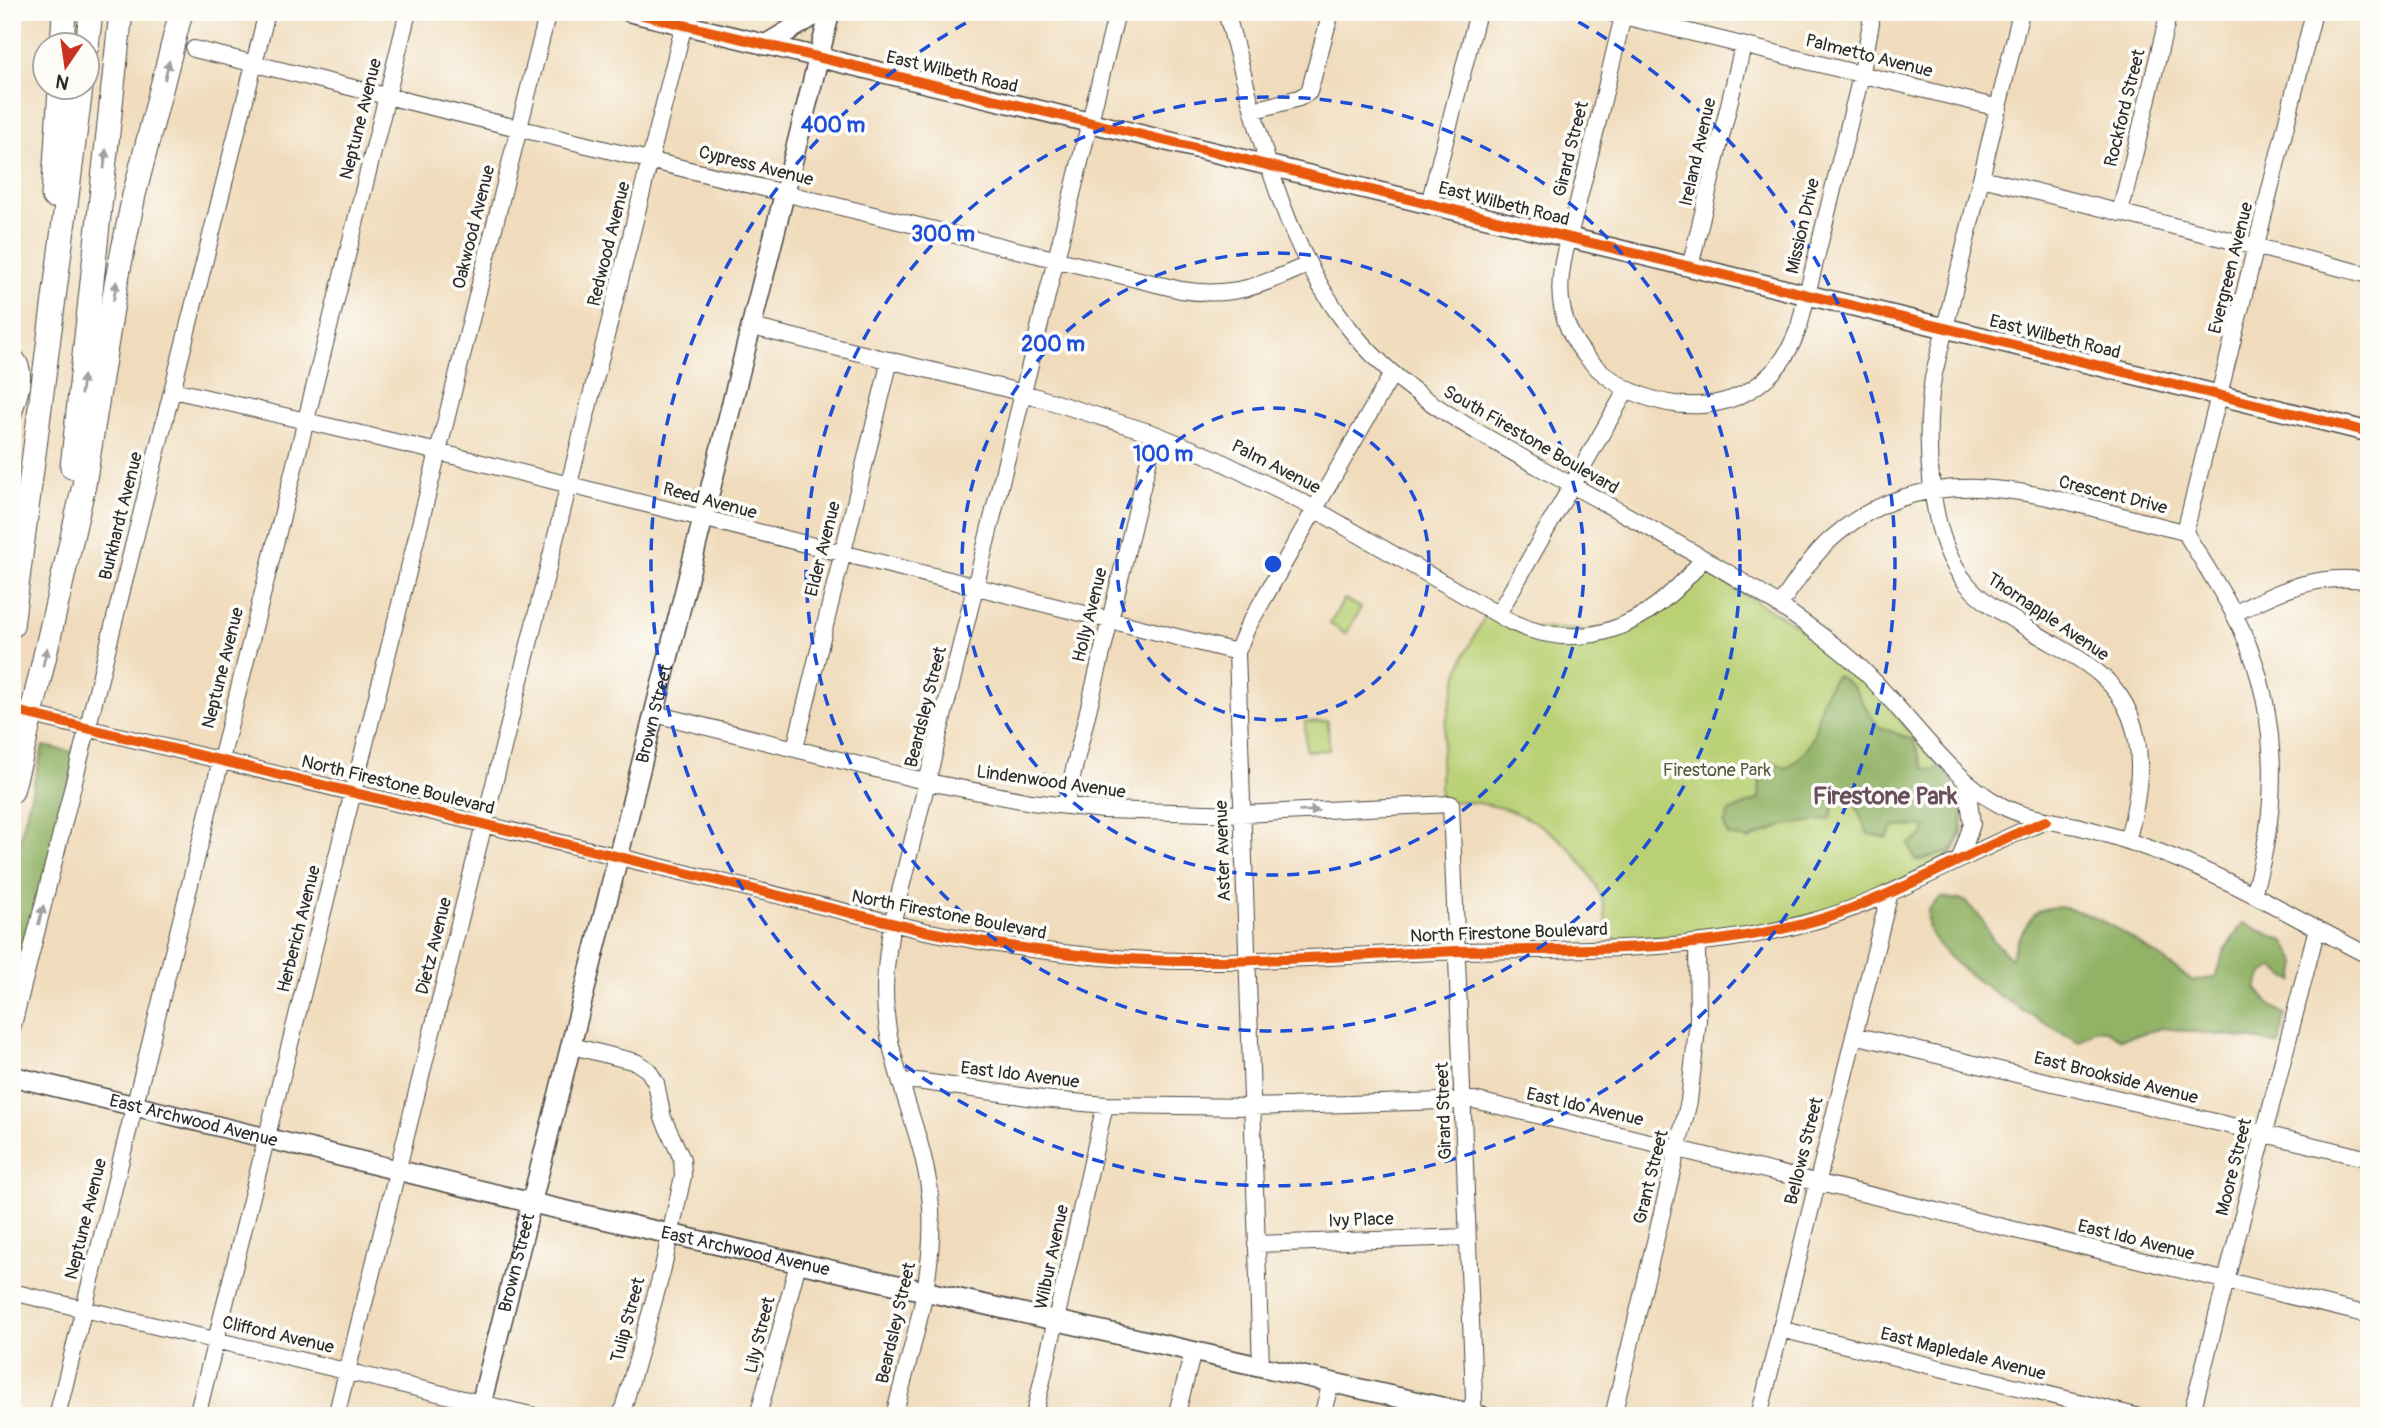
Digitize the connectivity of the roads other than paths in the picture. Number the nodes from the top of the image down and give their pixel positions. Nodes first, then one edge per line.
1 (64, 12) edge
2 (91, 12) edge
3 (121, 12) edge
4 (181, 12) edge
5 (267, 12) edge
6 (408, 12) edge
7 (548, 12) edge
8 (630, 12) edge
9 (820, 12) edge
10 (830, 12) edge
11 (1116, 12) edge
12 (1226, 12) edge
13 (1331, 12) edge
14 (1478, 12) edge
15 (1870, 12) edge
16 (2021, 12) edge
17 (2169, 12) edge
18 (2314, 12) edge
19 (1618, 14) edge
20 (685, 19) edge
21 (63, 32) edge
22 (89, 32) edge
23 (765, 45) junction
24 (1744, 46) junction
25 (194, 49) dead end
26 (818, 58) junction
27 (256, 64) junction
28 (1862, 72) junction
29 (387, 95) junction
30 (59, 102) edge
31 (79, 102) edge
32 (1999, 108) junction
33 (1255, 110) junction
34 (1090, 123) junction
35 (519, 128) junction
36 (650, 160) junction
37 (1270, 167) junction
38 (1982, 178) junction
39 (785, 192) junction
40 (1429, 204) junction
41 (2120, 213) junction
42 (1569, 238) junction
43 (2257, 247) junction
44 (1056, 259) junction
45 (1307, 265) junction
46 (1690, 267) junction
47 (2369, 275) edge
48 (1807, 294) junction
49 (752, 327) junction
50 (1945, 328) junction
51 (48, 346) junction
52 (15, 357) edge
53 (890, 360) junction
54 (1392, 374) junction
55 (173, 390) junction
56 (1626, 391) junction
57 (1024, 393) junction
58 (2219, 396) junction
59 (12, 419) edge
60 (305, 422) junction
61 (2369, 432) edge
62 (1155, 434) junction
63 (438, 452) junction
64 (568, 485) junction
65 (1572, 485) junction
66 (1933, 488) junction
67 (1316, 509) junction
68 (704, 519) junction
69 (2185, 532) junction
70 (842, 554) junction
71 (1702, 560) junction
72 (2369, 581) edge
73 (975, 587) junction
74 (1779, 606) junction
75 (1499, 614) junction
76 (2234, 614) junction
77 (1109, 619) junction
78 (53, 623) junction
79 (12, 626) edge
80 (1237, 652) junction
81 (12, 710) edge
82 (655, 714) junction
83 (88, 727) junction
84 (795, 748) junction
85 (219, 759) junction
86 (928, 782) junction
87 (1967, 783) junction
88 (12, 791) edge
89 (353, 792) junction
90 (1451, 804) joint
91 (1065, 806) junction
92 (1241, 814) junction
93 (2046, 821) junction
94 (484, 824) junction
95 (2127, 841) junction
96 (618, 858) junction
97 (1960, 859) junction
98 (2253, 894) junction
99 (1889, 896) junction
100 (891, 923) junction
101 (2317, 928) junction
102 (1697, 944) junction
103 (1457, 951) junction
104 (2369, 956) edge
105 (1245, 960) junction
106 (12, 1029) edge
107 (1854, 1035) junction
108 (572, 1046) junction
109 (12, 1076) edge
110 (901, 1082) junction
111 (1462, 1100) junction
112 (135, 1105) junction
113 (1105, 1105) junction
114 (1252, 1107) junction
115 (2262, 1134) junction
116 (267, 1138) junction
117 (1678, 1149) junction
118 (2369, 1160) edge
119 (397, 1170) junction
120 (1816, 1182) junction
121 (532, 1203) junction
122 (670, 1234) junction
123 (1467, 1237) junction
124 (1256, 1244) junction
125 (798, 1263) junction
126 (2225, 1281) junction
127 (925, 1291) junction
128 (12, 1292) edge
129 (83, 1309) junction
130 (2369, 1315) edge
131 (1058, 1321) junction
132 (1780, 1329) junction
133 (216, 1340) junction
134 (1193, 1352) junction
135 (1261, 1367) junction
136 (348, 1371) junction
137 (1331, 1382) junction
138 (480, 1409) edge
139 (1474, 1415) edge
140 (57, 1416) edge
141 (197, 1416) edge
142 (336, 1416) edge
143 (536, 1416) edge
144 (621, 1416) edge
145 (758, 1416) edge
146 (894, 1416) edge
147 (1034, 1416) edge
148 (1176, 1416) edge
149 (1322, 1416) edge
150 (1613, 1416) edge
151 (1759, 1416) edge
152 (2136, 1416) edge
153 (2191, 1416) edge

1 - 21 highway
2 - 22 highway
78 -> 3 highway
78 -> 4 highway
5 - 27 street, Burkhardt Avenue
6 - 29 street, Neptune Avenue
7 - 35 street, Oakwood Avenue
8 - 20 main road, East Wilbeth Road
9 - 23 main road
10 - 26 main road, Brown Street
11 - 34 street, Beardsley Street
12 - 33 street, South Firestone Boulevard
13 - 33 street
14 - 40 street
15 - 28 street, Mission Drive
16 - 32 street, Thornapple Avenue
17 - 41 street, Rockford Street
18 - 43 street, Evergreen Avenue
19 - 24 street, Palmetto Avenue
19 - 42 street, Girard Street
20 - 23 main road, East Wilbeth Road
20 - 36 street, Redwood Avenue
23 - 26 main road, East Wilbeth Road
24 - 28 street, Palmetto Avenue
24 - 46 street, Ireland Avenue
25 - 27 street, Cypress Avenue
26 - 34 main road, East Wilbeth Road
26 - 39 main road, Brown Street
27 - 29 street, Cypress Avenue
27 - 55 street, Burkhardt Avenue
28 - 32 street, Palmetto Avenue
28 - 48 street, Mission Drive
29 - 35 street, Cypress Avenue
29 - 60 street, Neptune Avenue
30 - 51 highway
31 - 51 highway
32 - 38 street, Thornapple Avenue
33 - 37 street, South Firestone Boulevard
34 - 37 main road, East Wilbeth Road
34 - 44 street, Beardsley Street
35 - 36 street, Cypress Avenue
35 - 63 street, Oakwood Avenue
36 - 39 street, Cypress Avenue
36 - 64 street, Redwood Avenue
37 - 40 main road, East Wilbeth Road
37 - 45 street, South Firestone Boulevard
38 - 41 street
38 - 50 street, Thornapple Avenue
39 - 44 street, Cypress Avenue
39 - 49 main road, Brown Street
40 - 42 main road, East Wilbeth Road
41 - 43 street
42 - 46 main road, East Wilbeth Road
42 - 56 street, Girard Street
43 - 47 street
43 - 58 street, Evergreen Avenue
44 - 45 street, Cypress Avenue
44 - 57 street, Beardsley Street
45 - 54 street, South Firestone Boulevard
46 - 48 main road, East Wilbeth Road
48 - 50 main road, East Wilbeth Road
48 - 56 street, Mission Drive
49 - 53 street, Palm Avenue
49 - 68 main road, Brown Street
50 - 58 main road, East Wilbeth Road
50 - 66 street, Thornapple Avenue
51 - 79 highway
52 - 59 street
53 - 57 street, Palm Avenue
53 - 70 street, Elder Avenue
54 - 65 street, South Firestone Boulevard
54 - 67 street, Aster Avenue
55 - 60 street, Reed Avenue
55 - 83 street, Burkhardt Avenue
56 - 65 street
57 - 62 street, Palm Avenue
57 - 73 street, Beardsley Street
58 - 61 main road, East Wilbeth Road
58 - 69 street, Evergreen Avenue
60 - 63 street, Reed Avenue
60 - 85 street, Neptune Avenue
62 - 67 street, Palm Avenue
62 - 77 street, Holly Avenue
63 - 64 street, Reed Avenue
63 - 89 street, Herberich Avenue
64 - 68 street, Reed Avenue
64 - 94 street, Dietz Avenue
65 - 71 street, South Firestone Boulevard
65 - 75 street
66 - 69 street, Crescent Drive
66 - 74 street, Crescent Drive
66 - 95 street, Thornapple Avenue
67 - 75 street, Palm Avenue
67 - 80 street, Aster Avenue
68 - 70 street, Reed Avenue
68 - 82 main road, Brown Street
69 - 76 street, Crescent Drive
70 - 73 street, Reed Avenue
70 - 84 street, Elder Avenue
71 - 74 street, South Firestone Boulevard
71 - 75 street, Palm Avenue
72 - 76 street
73 - 77 street, Reed Avenue
73 - 86 street, Beardsley Street
74 - 87 street, South Firestone Boulevard
76 - 98 street, Crescent Drive
77 - 80 street, Reed Avenue
77 - 91 street, Holly Avenue
88 -> 78 highway, bridge
80 - 92 street, Aster Avenue
81 - 83 street, North Firestone Boulevard
82 - 84 street, Lindenwood Avenue
82 - 96 main road, Brown Street
83 - 85 street, North Firestone Boulevard
106 -> 83 street, Burkhardt Avenue
84 - 86 street, Lindenwood Avenue
85 - 89 street, North Firestone Boulevard
85 - 112 street, Neptune Avenue
86 - 91 street, Lindenwood Avenue
86 - 100 street, Beardsley Street
87 - 93 street, South Firestone Boulevard
87 - 97 street
89 - 94 street, North Firestone Boulevard
89 - 116 street, Herberich Avenue
92 -> 90 street, Lindenwood Avenue
90 - 103 street, Girard Street
91 - 92 street, Lindenwood Avenue
92 - 105 street, Aster Avenue
93 - 95 street, South Firestone Boulevard
93 - 97 street, North Firestone Boulevard
94 - 96 street, North Firestone Boulevard
94 - 119 street, Dietz Avenue
95 - 98 street, South Firestone Boulevard
96 - 100 street, North Firestone Boulevard
96 - 108 main road, Brown Street
97 - 99 street, North Firestone Boulevard
98 - 101 street, South Firestone Boulevard
99 - 102 street, North Firestone Boulevard
99 - 107 street, Bellows Street
100 - 105 street, North Firestone Boulevard
100 - 110 street, Beardsley Street
101 - 104 street, South Firestone Boulevard
101 - 115 street, Moore Street
102 - 103 street, North Firestone Boulevard
102 - 117 street, Grant Street
103 - 105 street, North Firestone Boulevard
103 - 111 street, Girard Street
105 - 114 street, Aster Avenue
107 - 115 street, East Brookside Avenue
107 - 120 street, Bellows Street
108 - 121 main road, Brown Street
108 - 122 street, Tulip Street
109 - 112 main road, East Archwood Avenue
110 - 113 street, East Ido Avenue
110 - 127 street, Beardsley Street
111 - 114 street, East Ido Avenue
111 - 117 street, East Ido Avenue
111 - 123 street, Girard Street
112 - 116 main road, East Archwood Avenue
112 - 129 street, Neptune Avenue
113 - 114 street, East Ido Avenue
113 - 131 street, Wilbur Avenue
114 - 124 street, Aster Avenue
115 - 118 street, East Brookside Avenue
115 - 126 street, Moore Street
116 - 119 main road, East Archwood Avenue
116 - 133 street, Herberich Avenue
117 - 120 street, East Ido Avenue
117 - 150 street, Grant Street
119 - 121 main road, East Archwood Avenue
119 - 136 street, Dietz Avenue
120 - 126 street, East Ido Avenue
120 - 132 street, Bellows Street
121 - 122 main road, East Archwood Avenue
121 - 138 main road, Brown Street
122 - 125 main road, East Archwood Avenue
122 - 144 street, Tulip Street
123 - 124 street, Ivy Place
123 - 139 street, Girard Street
124 - 135 street, Aster Avenue
125 - 127 main road, East Archwood Avenue
125 - 145 street, Lily Street
126 - 130 street, East Ido Avenue
126 - 153 street, Moore Street
127 - 131 main road, East Archwood Avenue
127 - 146 street, Beardsley Street
128 - 129 street, Clifford Avenue
129 - 133 street, Clifford Avenue
129 - 140 street, Neptune Avenue
131 - 134 main road, East Archwood Avenue
131 - 147 street, Wilbur Avenue
132 - 151 street, Bellows Street
132 - 152 street, East Mapledale Avenue
133 - 136 street, Clifford Avenue
133 - 141 street, Herberich Avenue
134 - 135 main road, East Archwood Avenue
134 - 148 street
135 - 137 main road, East Archwood Avenue
136 - 138 street, Clifford Avenue
136 - 142 street, Dietz Avenue
137 - 139 main road, East Archwood Avenue
137 - 149 street
138 - 143 street, Clifford Avenue

